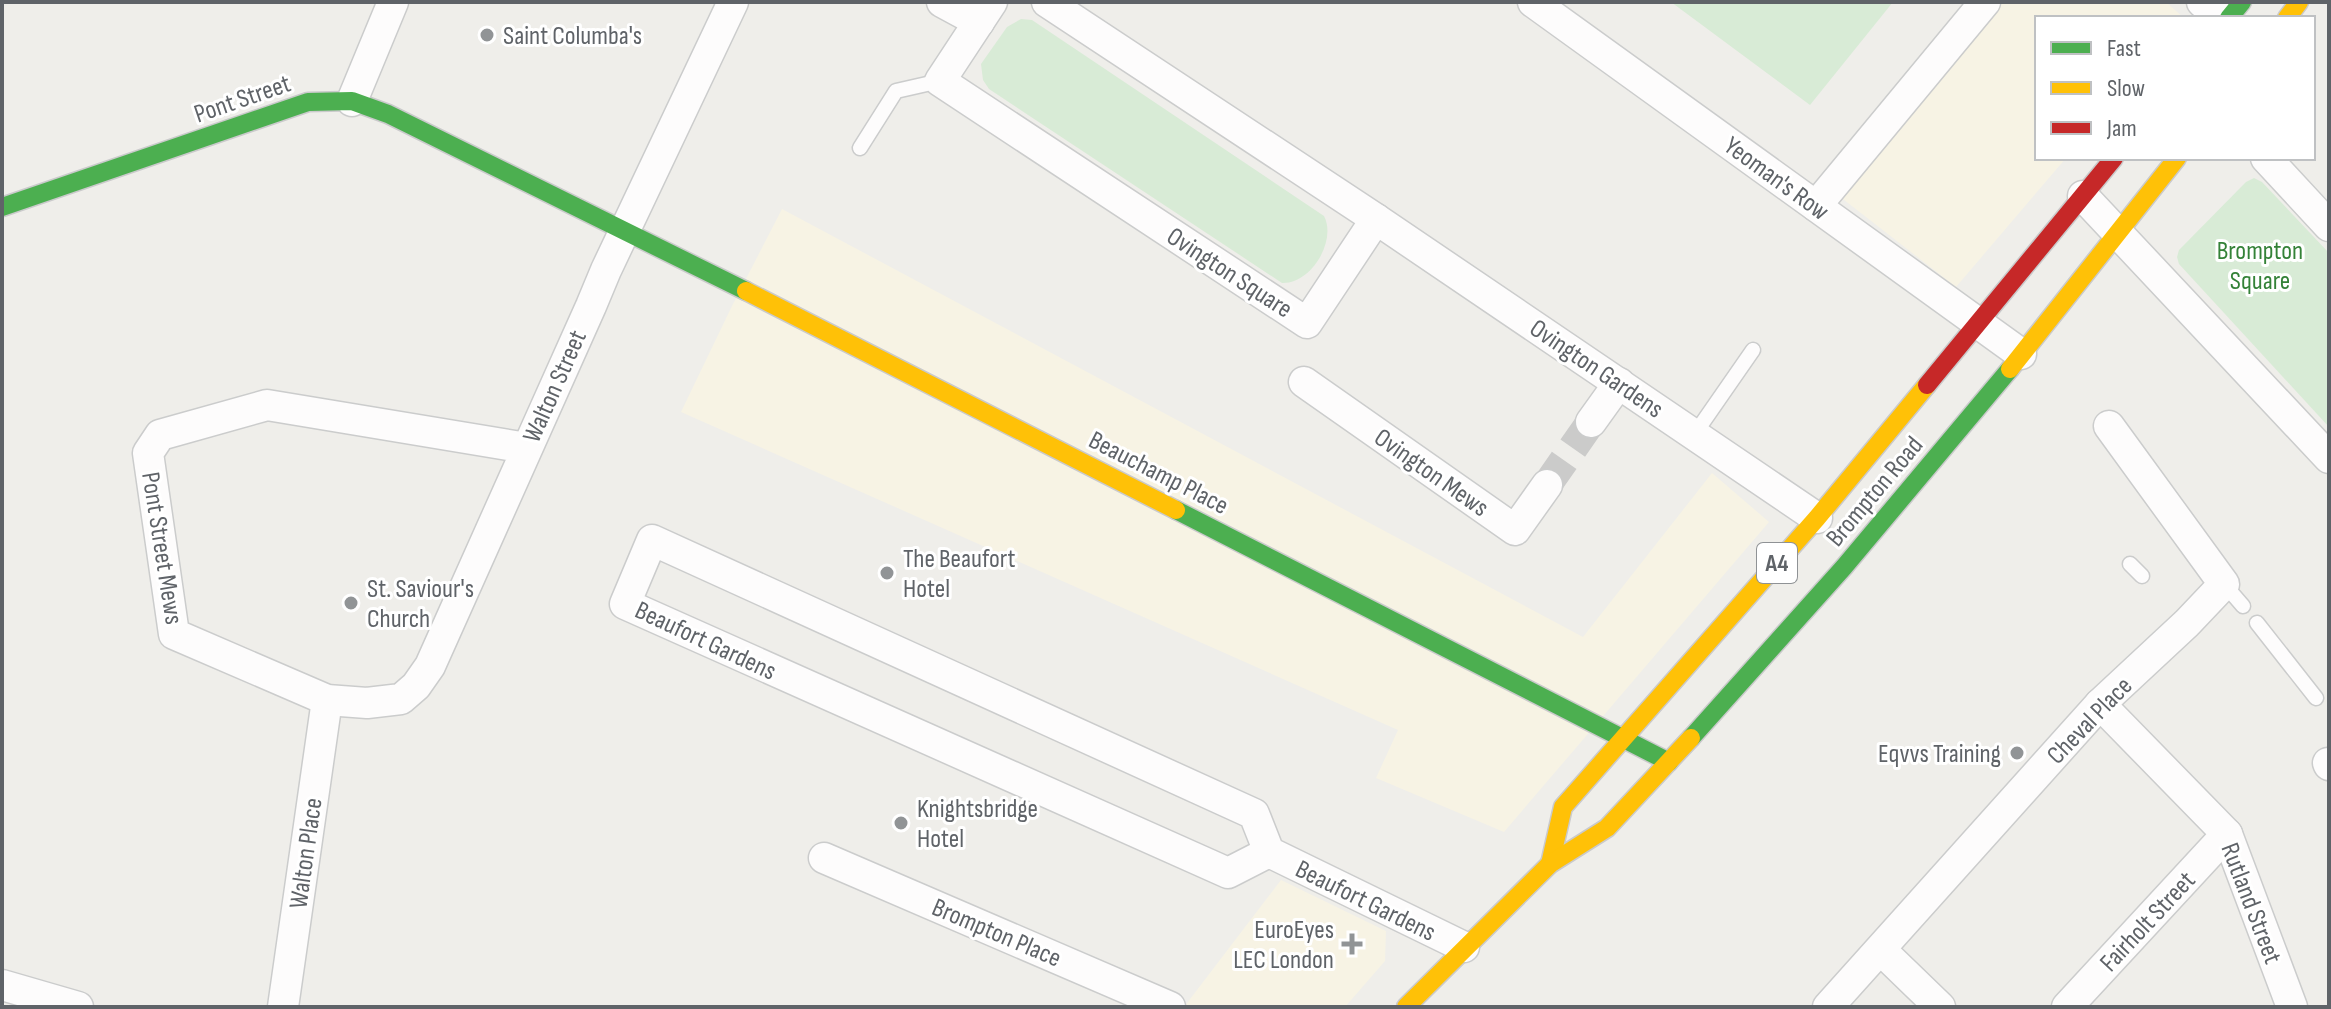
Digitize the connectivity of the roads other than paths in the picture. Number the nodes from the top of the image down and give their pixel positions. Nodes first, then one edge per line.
1 (393, 2) edge
2 (733, 2) edge
3 (942, 2) edge
4 (1047, 2) edge
5 (1533, 2) edge
6 (1985, 2) edge
7 (2202, 2) edge
8 (986, 12) edge
9 (2219, 16) edge
10 (940, 81) junction
11 (352, 101) junction
12 (860, 148) dead end
13 (2112, 160) edge
14 (2175, 160) edge
15 (2268, 160) edge
16 (2083, 196) junction
17 (1816, 206) junction
18 (2, 207) edge
19 (1376, 219) junction
20 (2329, 226) edge
21 (624, 231) junction
22 (2118, 232) junction
23 (1979, 324) junction
24 (1753, 350) dead end
25 (2021, 354) junction
26 (1304, 382) dead end
27 (1619, 383) junction
28 (1591, 422) tunnel mouth
29 (2109, 426) dead end
30 (1694, 435) junction
31 (527, 448) junction
32 (2329, 458) edge
33 (1547, 485) tunnel mouth
34 (1817, 518) junction
35 (2130, 564) dead end
36 (2142, 576) dead end
37 (2257, 623) dead end
38 (2316, 698) dead end
39 (327, 700) junction
40 (2100, 704) junction
41 (1622, 737) junction
42 (1669, 762) junction
43 (2227, 834) junction
44 (1269, 852) junction
45 (824, 858) dead end
46 (1550, 864) junction
47 (1464, 947) junction
48 (1881, 950) junction
49 (2, 985) edge
50 (78, 1007) edge
51 (283, 1007) edge
52 (1170, 1007) edge
53 (1406, 1007) edge
54 (1828, 1007) edge
55 (1940, 1007) edge
56 (2067, 1007) edge
57 (2292, 1007) edge

1 - 11 street
2 - 21 street, Walton Street
3 - 8 street
4 - 19 street
5 - 17 street, Yeoman's Row
6 - 17 street
7 - 9 street
8 - 10 street
10 - 12 lane
10 - 19 street, Ovington Square
11 - 18 main road, Pont Street
11 - 21 main road, Pont Street
13 - 16 main road, Brompton Road / A4
14 - 22 main road, Brompton Road / A4
15 - 20 street
16 - 22 street
16 - 23 main road, Brompton Road / A4
17 - 23 street, Yeoman's Row
19 - 27 street, Ovington Gardens
21 - 31 street, Walton Street
21 - 41 main road, Beauchamp Place
22 - 25 main road, Brompton Road / A4
22 - 32 street
23 - 25 street, Yeoman's Row
23 - 34 main road, Brompton Road / A4
24 - 30 lane
25 - 42 main road, Brompton Road / A4
26 - 33 street, Ovington Mews
27 - 28 street
27 - 30 street, Ovington Gardens
29 - 40 street, Cheval Place
30 - 34 street, Ovington Gardens
31 - 39 street, Walton Street
31 - 39 street, Pont Street Mews
34 - 41 main road, Brompton Road / A4
35 - 36 lane
37 - 38 lane
39 - 51 street, Walton Place
40 - 43 street, Rutland Street
40 - 48 street, Cheval Place
41 - 42 main road, Beauchamp Place
41 - 46 main road, Brompton Road / A4
42 - 46 main road, Brompton Road / A4
43 - 56 street, Fairholt Street
43 - 57 street, Rutland Street
44 - 44 street, Beaufort Gardens
44 - 47 street, Beaufort Gardens
45 - 52 street, Brompton Place
46 - 47 main road, Brompton Road / A4
47 - 53 main road, Brompton Road / A4
48 - 54 street, Cheval Place
48 - 55 street
49 - 50 street

